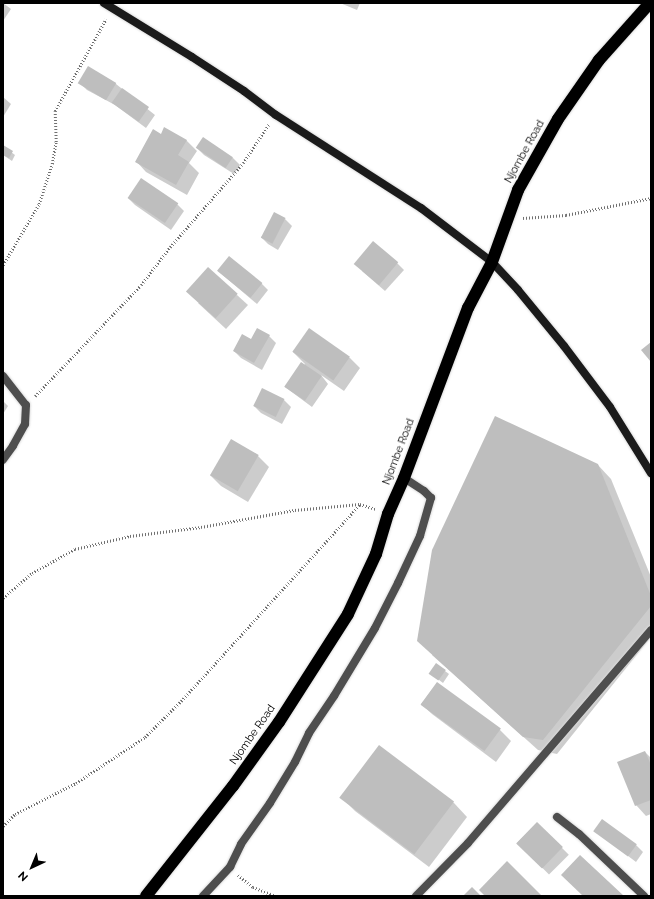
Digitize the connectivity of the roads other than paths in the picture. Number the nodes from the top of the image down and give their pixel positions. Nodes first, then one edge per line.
1 (104, 3) edge
2 (650, 3) edge
3 (492, 262) junction
4 (3, 376) edge
5 (3, 460) edge
6 (650, 468) edge
7 (404, 478) junction
8 (651, 630) edge
9 (557, 818) dead end
10 (146, 896) edge
11 (203, 896) edge
12 (416, 896) edge
13 (644, 896) edge

1 - 3 street
2 - 3 highway, Njombe Road
3 - 6 street
3 - 7 highway, Njombe Road
4 - 5 street
7 - 10 highway, Njombe Road
7 - 11 street
8 - 12 street
9 - 13 street

